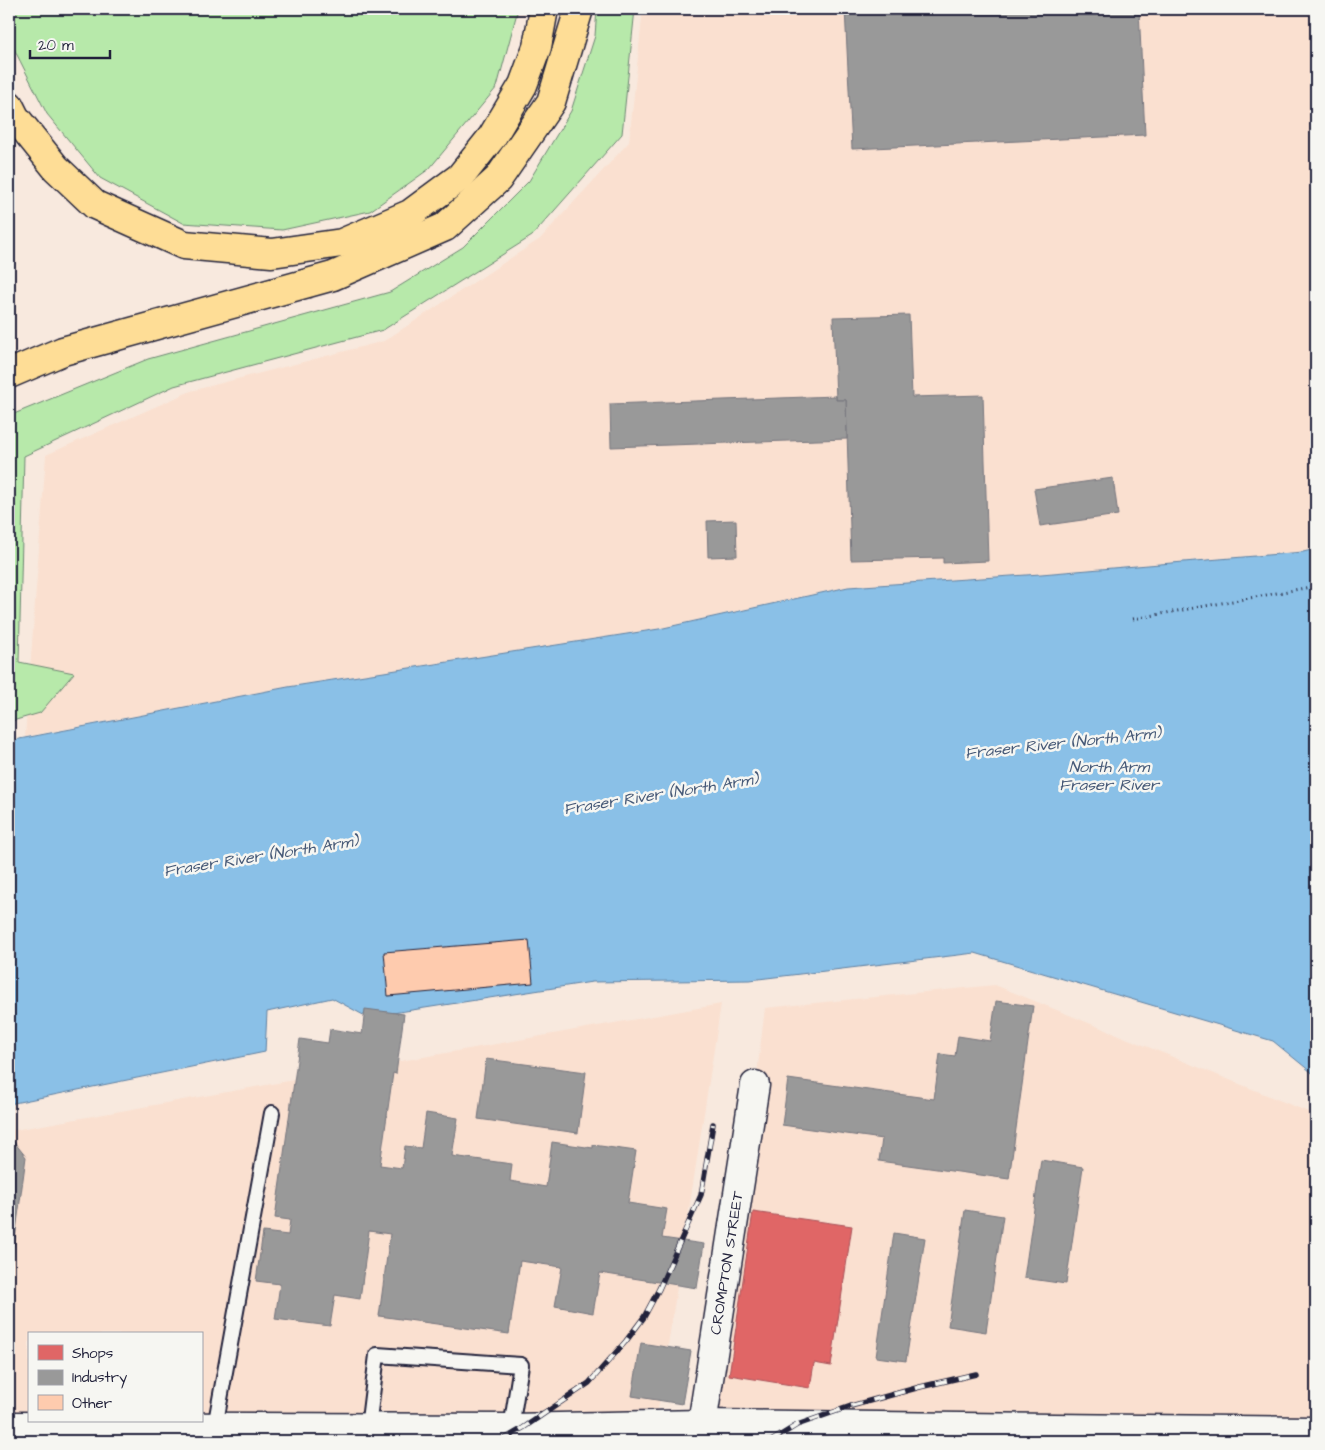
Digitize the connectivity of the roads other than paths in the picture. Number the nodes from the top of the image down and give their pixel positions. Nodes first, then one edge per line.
1 (544, 9) edge
2 (580, 9) edge
3 (9, 105) edge
4 (9, 374) edge
5 (755, 1085) dead end
6 (272, 1113) dead end
7 (136, 1424) edge
8 (9, 1426) edge
9 (215, 1427) junction
10 (368, 1428) junction
11 (510, 1428) junction
12 (1316, 1431) edge
13 (699, 1433) edge

1 - 3 highway
2 - 4 highway
5 - 13 street, CROMPTON STREET
6 - 9 lane
7 - 8 street
7 - 9 street
9 - 10 street
10 - 11 street
10 - 11 lane
11 - 13 street
12 - 13 street

